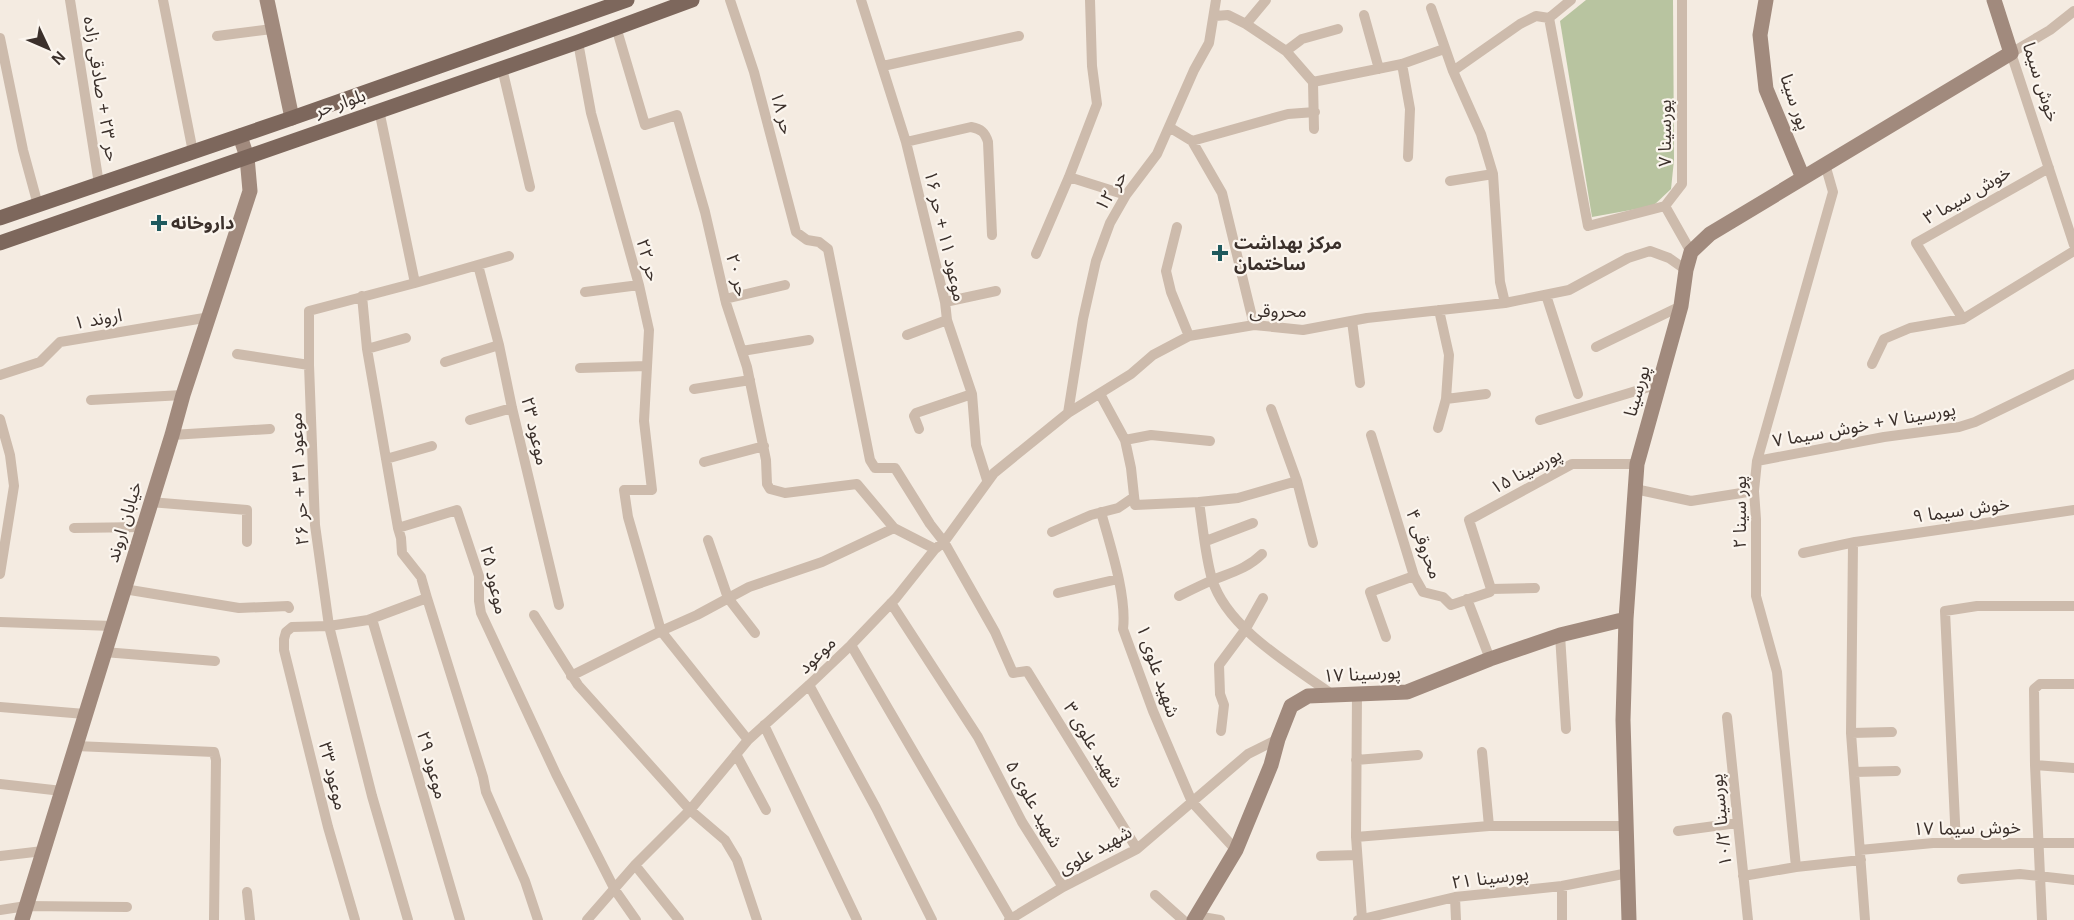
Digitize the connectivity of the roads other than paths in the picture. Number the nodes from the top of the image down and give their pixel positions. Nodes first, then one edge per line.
1 (70, 0) edge
2 (163, 0) edge
3 (267, 0) edge
4 (627, 0) edge
5 (692, 0) edge
6 (730, 0) edge
7 (861, 0) edge
8 (1090, 0) edge
9 (1216, 0) edge
10 (1266, 0) edge
11 (1571, 0) edge
12 (1682, 0) edge
13 (1766, 0) edge
14 (1994, 0) edge
15 (1431, 8) dead end
16 (2074, 11) edge
17 (1364, 15) dead end
18 (1215, 16) junction
19 (1549, 18) junction
20 (1246, 24) junction
21 (616, 27) junction
22 (272, 29) junction
23 (1338, 29) dead end
24 (217, 36) dead end
25 (1019, 36) dead end
26 (0, 38) edge
27 (578, 42) junction
28 (1444, 49) junction
29 (1286, 51) junction
30 (2011, 53) junction
31 (1402, 64) junction
32 (883, 66) junction
33 (502, 68) junction
34 (1379, 69) junction
35 (1453, 70) junction
36 (4, 78) edge
37 (1313, 82) junction
38 (379, 110) junction
39 (1315, 112) junction
40 (292, 118) junction
41 (1169, 127) junction
42 (1314, 129) dead end
43 (240, 136) junction
44 (1192, 141) junction
45 (906, 142) junction
46 (193, 152) junction
47 (247, 157) junction
48 (1408, 157) dead end
49 (1825, 164) junction
50 (2049, 168) junction
51 (1493, 174) junction
52 (1069, 177) junction
53 (1803, 178) junction
54 (1450, 181) dead end
55 (99, 184) junction
56 (530, 187) dead end
57 (1125, 195) junction
58 (38, 205) junction
59 (1665, 206) junction
60 (0, 218) edge
61 (1177, 228) dead end
62 (992, 235) dead end
63 (0, 243) edge
64 (2074, 245) edge
65 (2074, 251) edge
66 (1691, 252) junction
67 (1036, 254) dead end
68 (509, 256) dead end
69 (478, 265) junction
70 (1686, 270) junction
71 (415, 283) junction
72 (639, 285) junction
73 (785, 285) dead end
74 (996, 291) dead end
75 (585, 292) dead end
76 (1546, 295) junction
77 (362, 296) junction
78 (725, 299) junction
79 (945, 302) junction
80 (1505, 303) junction
81 (1681, 306) junction
82 (1439, 310) junction
83 (210, 317) junction
84 (947, 320) junction
85 (1963, 320) junction
86 (1352, 321) junction
87 (1254, 325) junction
88 (907, 335) dead end
89 (1189, 336) junction
90 (406, 338) dead end
91 (809, 340) dead end
92 (499, 345) junction
93 (1596, 347) dead end
94 (367, 349) junction
95 (742, 351) junction
96 (237, 354) dead end
97 (445, 362) dead end
98 (1872, 364) dead end
99 (309, 365) junction
100 (647, 366) junction
101 (580, 368) dead end
102 (2074, 374) edge
103 (0, 375) edge
104 (750, 380) junction
105 (1360, 382) dead end
106 (1659, 384) junction
107 (694, 388) dead end
108 (183, 394) junction
109 (972, 394) junction
110 (1100, 394) junction
111 (1486, 394) dead end
112 (1578, 394) dead end
113 (1446, 399) junction
114 (91, 400) dead end
115 (512, 408) junction
116 (1271, 409) dead end
117 (1068, 413) junction
118 (0, 419) edge
119 (470, 420) dead end
120 (1540, 420) dead end
121 (1438, 428) dead end
122 (270, 429) dead end
123 (919, 429) dead end
124 (172, 435) junction
125 (1371, 435) dead end
126 (1125, 440) junction
127 (1210, 441) dead end
128 (432, 446) dead end
129 (764, 446) junction
130 (386, 459) junction
131 (1756, 460) junction
132 (704, 462) dead end
133 (1637, 464) junction
134 (987, 480) junction
135 (1297, 482) junction
136 (1635, 489) junction
137 (1754, 491) junction
138 (1134, 501) junction
139 (150, 502) junction
140 (1199, 502) junction
141 (2074, 510) edge
142 (1101, 512) junction
143 (1253, 523) dead end
144 (143, 527) junction
145 (74, 528) dead end
146 (398, 528) junction
147 (894, 528) junction
148 (1052, 532) dead end
149 (708, 540) dead end
150 (1206, 541) junction
151 (248, 542) dead end
152 (944, 542) junction
153 (1313, 543) dead end
154 (1853, 543) junction
155 (935, 549) junction
156 (1803, 553) dead end
157 (1262, 554) dead end
158 (0, 574) edge
159 (1414, 576) junction
160 (1118, 579) junction
161 (1213, 580) junction
162 (1534, 588) dead end
163 (124, 589) junction
164 (1491, 589) junction
165 (1058, 592) dead end
166 (1179, 596) dead end
167 (427, 598) junction
168 (728, 598) junction
169 (1263, 598) dead end
170 (1467, 599) junction
171 (891, 603) junction
172 (559, 605) dead end
173 (2074, 606) edge
174 (289, 608) dead end
175 (534, 615) dead end
176 (372, 619) junction
177 (1626, 619) junction
178 (0, 622) edge
179 (112, 626) junction
180 (329, 626) junction
181 (1245, 630) junction
182 (661, 631) junction
183 (755, 633) dead end
184 (1560, 635) junction
185 (1386, 636) dead end
186 (851, 645) junction
187 (104, 652) junction
188 (1490, 659) junction
189 (215, 661) dead end
190 (571, 676) junction
191 (2074, 684) edge
192 (809, 685) junction
193 (1357, 694) junction
194 (1333, 695) junction
195 (0, 707) edge
196 (85, 714) junction
197 (1727, 717) dead end
198 (764, 725) junction
199 (1566, 729) dead end
200 (1221, 731) dead end
201 (1892, 732) dead end
202 (1851, 733) junction
203 (748, 740) junction
204 (1278, 740) junction
205 (76, 746) junction
206 (1482, 752) dead end
207 (736, 754) junction
208 (1418, 755) dead end
209 (1356, 760) junction
210 (2035, 765) junction
211 (2074, 768) edge
212 (1896, 771) dead end
213 (1854, 772) junction
214 (0, 784) edge
215 (62, 791) junction
216 (1192, 802) junction
217 (690, 810) junction
218 (766, 810) dead end
219 (1737, 823) junction
220 (1489, 826) junction
221 (1627, 826) junction
222 (1678, 831) dead end
223 (1356, 837) junction
224 (1956, 843) junction
225 (2074, 843) edge
226 (2038, 844) junction
227 (1137, 849) junction
228 (1236, 850) junction
229 (43, 851) junction
230 (1357, 855) junction
231 (1861, 855) junction
232 (0, 856) edge
233 (1321, 856) dead end
234 (635, 865) junction
235 (1796, 867) junction
236 (1628, 873) junction
237 (1743, 876) junction
238 (2041, 876) junction
239 (1962, 879) dead end
240 (2074, 880) edge
241 (1562, 886) junction
242 (1063, 887) junction
243 (615, 890) junction
244 (247, 892) dead end
245 (1155, 895) dead end
246 (1455, 897) junction
247 (127, 907) dead end
248 (0, 910) edge
249 (24, 913) edge
250 (756, 916) edge
251 (1380, 917) edge
252 (1191, 919) edge
253 (1360, 919) edge
254 (214, 920) edge
255 (250, 920) edge
256 (355, 920) edge
257 (408, 920) edge
258 (460, 920) edge
259 (538, 920) edge
260 (587, 920) edge
261 (636, 920) edge
262 (679, 920) edge
263 (857, 920) edge
264 (932, 920) edge
265 (1010, 920) edge
266 (1220, 920) edge
267 (1456, 920) edge
268 (1562, 920) edge
269 (1629, 920) edge
270 (1748, 920) edge
271 (1865, 920) edge
272 (2042, 920) edge

1 - 55 street, حر ۲۳ + صادقی زاده
2 - 46 street
3 - 22 street
4 - 40 main road, بلوار حر
5 - 21 main road, بلوار حر
6 - 152 street, حر ۱۸
7 - 32 street, موعود ۱۱ + حر ۱۶
8 - 52 street
9 - 18 street, حر ۱۲
10 - 20 street
11 - 19 street
12 - 59 street, پورسینا ۷
13 - 53 street, پور سینا
14 - 30 street, خوش سیما
15 - 28 street
16 - 30 street
17 - 34 street
18 - 20 street
18 - 41 street, حر ۱۲
19 - 35 street
19 - 59 street
20 - 29 street
21 - 27 main road, بلوار حر
21 - 78 street, حر ۲۰
22 - 24 street
22 - 40 street
23 - 29 street
25 - 32 street
26 - 36 street
27 - 33 main road, بلوار حر
27 - 72 street, حر ۲۲
28 - 31 street
28 - 35 street
29 - 37 street
30 - 49 street
30 - 50 street, خوش سیما
31 - 34 street
31 - 48 street
32 - 45 street, موعود ۱۱ + حر ۱۶
33 - 38 main road, بلوار حر
33 - 56 street
34 - 37 street
35 - 51 street
36 - 58 street
37 - 39 street
38 - 47 main road, بلوار حر
38 - 71 street
39 - 42 street
39 - 44 street
40 - 43 main road, بلوار حر
41 - 44 street
41 - 57 street, حر ۱۲
43 - 46 main road, بلوار حر
43 - 47 street, خیابان اروند
44 - 87 street
45 - 62 street
45 - 79 street, موعود ۱۱ + حر ۱۶
46 - 55 main road, بلوار حر
47 - 63 main road, بلوار حر
47 - 83 street, خیابان اروند
49 - 53 street
49 - 131 street, پور سینا ۲
50 - 64 street, خوش سیما
50 - 85 street, خوش سیما ۳
51 - 54 street
51 - 80 street
52 - 57 street
52 - 67 street
53 - 66 street
55 - 58 main road, بلوار حر
57 - 117 street, حر ۱۲
58 - 60 main road, بلوار حر
59 - 66 street
61 - 89 street
65 - 85 street
66 - 70 street, پورسینا
68 - 69 street, موعود ۳۱ + حر ۲۶
69 - 71 street, موعود ۳۱ + حر ۲۶
69 - 92 street, موعود ۲۳
70 - 76 street, محروقی
70 - 81 street, پورسینا
71 - 77 street, موعود ۳۱ + حر ۲۶
72 - 75 street
72 - 100 street, حر ۲۲
73 - 78 street
74 - 79 street
76 - 80 street, محروقی
76 - 112 street
77 - 94 street
77 - 99 street, موعود ۳۱ + حر ۲۶
78 - 95 street, حر ۲۰
79 - 84 street, موعود ۱۱ + حر ۱۶
80 - 82 street, محروقی
81 - 93 street
81 - 106 street, پورسینا
82 - 86 street, محروقی
82 - 113 street
83 - 103 street, اروند ۱
83 - 108 street, خیابان اروند
84 - 88 street
84 - 109 street, موعود ۱۱ + حر ۱۶
85 - 98 street
86 - 87 street, محروقی
86 - 105 street
87 - 89 street, محروقی
89 - 110 street, محروقی
90 - 94 street
91 - 95 street
92 - 97 street
92 - 115 street, موعود ۲۳
94 - 130 street
95 - 104 street, حر ۲۰
96 - 99 street
99 - 180 street, موعود ۳۱ + حر ۲۶
100 - 101 street
100 - 182 street, حر ۲۲
102 - 131 street, پورسینا ۷ + خوش سیما ۷
104 - 107 street
104 - 129 street, حر ۲۰
106 - 120 street
106 - 133 street, پورسینا
108 - 114 street
108 - 124 street, خیابان اروند
109 - 123 street
109 - 134 street, موعود ۱۱ + حر ۱۶
110 - 117 street, محروقی
110 - 126 street
111 - 113 street
113 - 121 street
115 - 119 street
115 - 172 street, موعود ۲۳
116 - 135 street
117 - 134 street, موعود
118 - 158 street
122 - 124 street
124 - 139 street, خیابان اروند
125 - 159 street, محروقی ۴
126 - 127 street
126 - 138 street
128 - 130 street
129 - 132 street
129 - 147 street, حر ۲۰
130 - 146 street
131 - 137 street, پور سینا ۲
133 - 136 street, پورسینا
133 - 164 street, پورسینا ۱۵
134 - 152 street, موعود
135 - 140 street
135 - 153 street
136 - 137 street
136 - 177 street, پورسینا
137 - 235 street, پور سینا ۲
138 - 140 street
138 - 142 street
139 - 144 street, خیابان اروند
139 - 151 street
140 - 150 street
141 - 154 street, خوش سیما ۹
142 - 148 street
142 - 160 street, شهید علوی ۱
143 - 150 street
144 - 145 street
144 - 163 street, خیابان اروند
146 - 167 street
146 - 243 street, موعود ۲۵
147 - 155 street
147 - 168 street
149 - 168 street
150 - 161 street
152 - 155 street, موعود
152 - 227 street, شهید علوی ۳
154 - 156 street, خوش سیما ۹
154 - 202 street
155 - 171 street, موعود
157 - 161 street
159 - 170 street, محروقی ۴
159 - 185 street
160 - 165 street
160 - 216 street, شهید علوی ۱
161 - 166 street
161 - 181 street
162 - 164 street
163 - 174 street
163 - 179 street, خیابان اروند
164 - 170 street, محروقی ۴
167 - 176 street
167 - 259 street
168 - 182 street
168 - 183 street
169 - 181 street
170 - 188 street
171 - 186 street, موعود
171 - 242 street, شهید علوی ۵
173 - 224 street
175 - 190 street
176 - 180 street
176 - 258 street, موعود ۲۹
177 - 184 street, پورسینا ۱۷
177 - 221 street, پورسینا
178 - 179 street
179 - 187 street, خیابان اروند
180 - 256 street, موعود ۳۳
180 - 257 street, موعود ۳۱ + حر ۲۶
181 - 194 street
181 - 200 street
182 - 190 street
182 - 203 street
184 - 188 street, پورسینا ۱۷
184 - 199 street
186 - 192 street, موعود
186 - 265 street
187 - 189 street
187 - 196 street, خیابان اروند
188 - 193 street, پورسینا ۱۷
190 - 217 street
191 - 210 street
192 - 198 street, موعود
192 - 264 street
193 - 194 street, پورسینا ۱۷
193 - 209 street
194 - 204 street, پورسینا ۱۷
195 - 196 street
196 - 205 street, خیابان اروند
197 - 219 street, پورسینا ۱۰/۲
198 - 203 street, موعود
198 - 263 street
201 - 202 street
202 - 213 street
203 - 207 street, موعود
204 - 216 street, شهید علوی
204 - 228 street, پورسینا ۱۷
205 - 215 street, خیابان اروند
205 - 254 street
206 - 220 street
207 - 217 street, موعود
207 - 218 street
208 - 209 street
209 - 223 street
210 - 211 street
210 - 226 street
212 - 213 street
213 - 231 street
214 - 215 street
215 - 229 street, خیابان اروند
216 - 227 street, شهید علوی
216 - 228 street, شهید علوی ۱
217 - 234 street, موعود
217 - 250 street
219 - 222 street
219 - 237 street, پورسینا ۱۰/۲
220 - 221 street
220 - 223 street
221 - 236 street, پورسینا
223 - 230 street
224 - 226 street, خوش سیما ۱۷
224 - 231 street, خوش سیما ۱۷
225 - 226 street, خوش سیما ۱۷
226 - 238 street
227 - 242 street, شهید علوی
228 - 252 street, پورسینا ۱۷
229 - 232 street
229 - 249 street, خیابان اروند
230 - 233 street
230 - 253 street
231 - 235 street, خوش سیما ۱۷
231 - 271 street
234 - 243 street, موعود
234 - 262 street
235 - 237 street, خوش سیما ۱۷
236 - 241 street, پورسینا ۲۱
236 - 269 street, پورسینا
237 - 270 street, پورسینا ۱۰/۲
238 - 239 street
238 - 240 street
238 - 272 street
241 - 246 street, پورسینا ۲۱
241 - 268 street
242 - 265 street, شهید علوی
243 - 260 street, موعود
243 - 261 street
244 - 255 street
245 - 252 street
246 - 251 street, پورسینا ۲۱
246 - 267 street
247 - 249 street
248 - 249 street
251 - 253 street, پورسینا ۲۱
252 - 266 street

